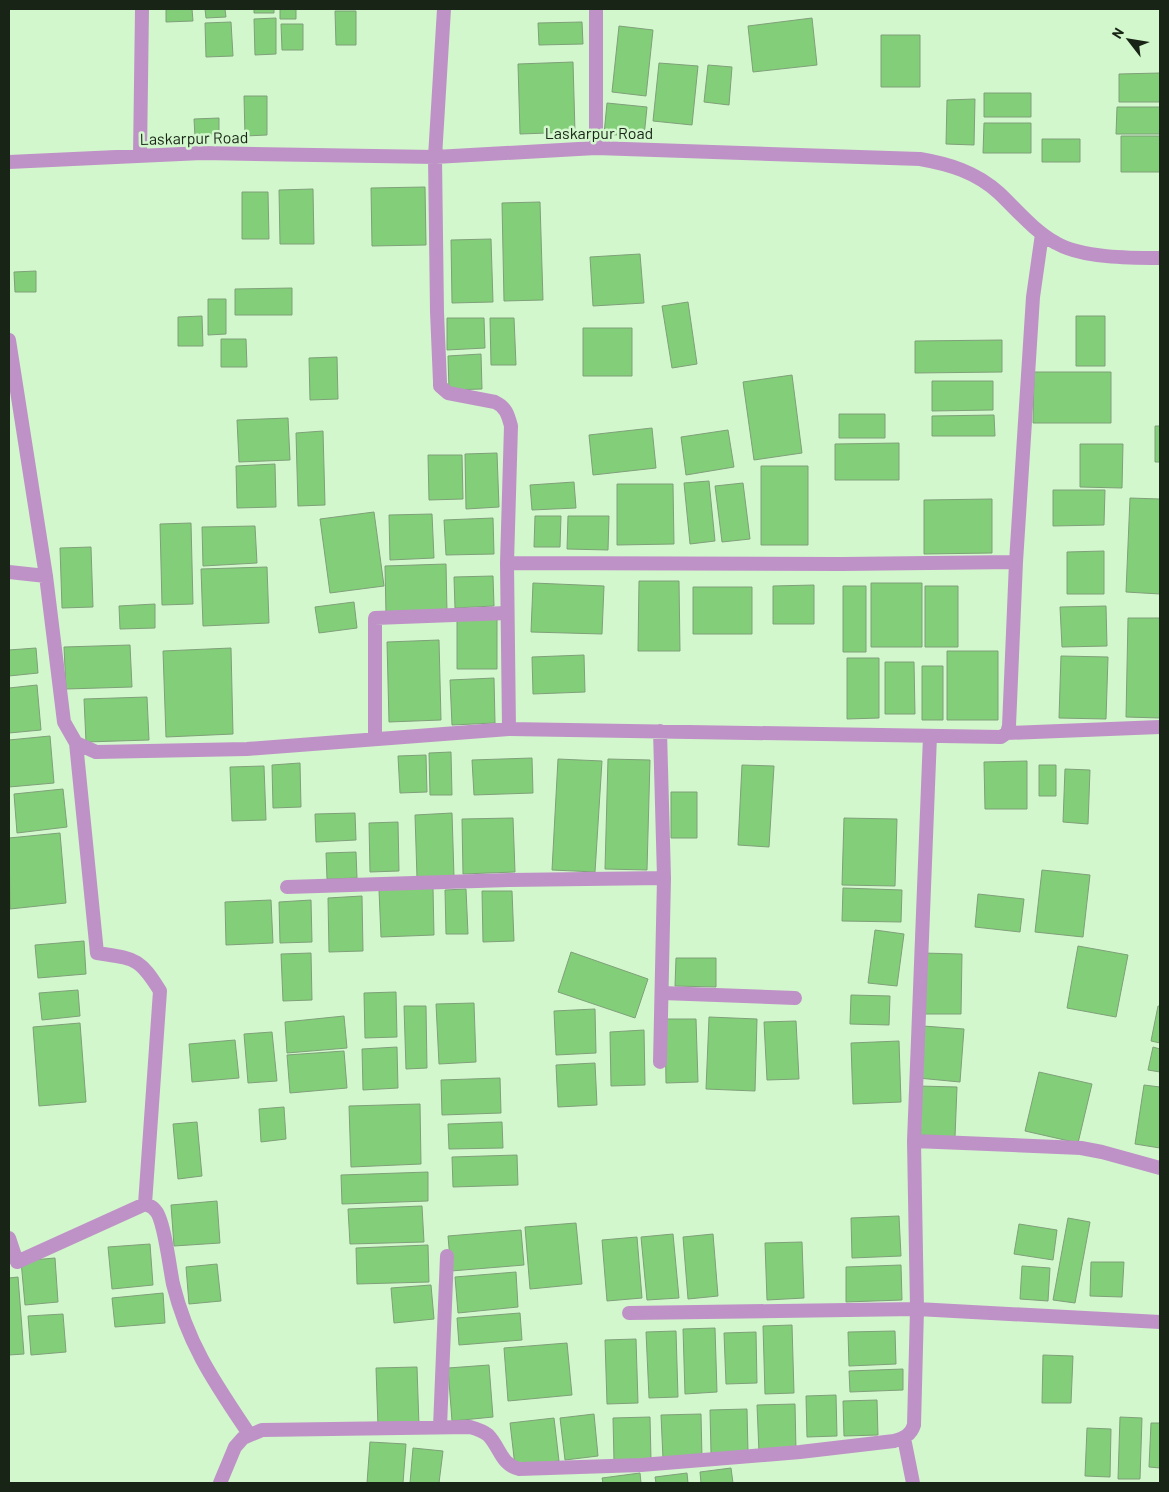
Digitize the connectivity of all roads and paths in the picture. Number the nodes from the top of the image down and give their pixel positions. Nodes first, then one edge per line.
1 (142, 9) edge
2 (444, 9) edge
3 (596, 9) edge
4 (596, 148) junction
5 (140, 156) junction
6 (435, 157) junction
7 (9, 162) edge
8 (1042, 234) junction
9 (1160, 258) edge
10 (9, 340) edge
11 (1016, 562) junction
12 (507, 563) junction
13 (9, 572) edge
14 (46, 576) junction
15 (507, 613) junction
16 (1160, 727) edge
17 (509, 729) junction
18 (660, 731) junction
19 (1007, 733) junction
20 (930, 736) junction
21 (375, 739) junction
22 (76, 743) junction
23 (664, 878) junction
24 (287, 887) dead end
25 (662, 993) junction
26 (795, 998) dead end
27 (660, 1062) dead end
28 (914, 1141) junction
29 (1160, 1168) edge
30 (145, 1204) junction
31 (9, 1238) edge
32 (447, 1256) dead end
33 (917, 1309) junction
34 (629, 1314) dead end
35 (1160, 1322) edge
36 (440, 1426) junction
37 (249, 1434) junction
38 (904, 1438) junction
39 (220, 1483) edge
40 (913, 1483) edge

1 - 5 street
2 - 6 street
3 - 4 street
4 - 6 street, Laskarpur Road
4 - 8 street, Laskarpur Road
5 - 6 street, Laskarpur Road
5 - 7 street, Laskarpur Road
6 - 12 street
8 - 9 street, Laskarpur Road
8 - 11 street
10 - 14 street
11 - 12 street
11 - 19 street
12 - 15 street
13 - 14 street
14 - 22 street
15 - 17 street
15 - 21 street
16 - 19 street
17 - 18 street
17 - 21 street
18 - 20 street
18 - 23 street
19 - 20 street
20 - 28 street
21 - 22 street
22 - 30 street
23 - 24 street
23 - 25 street
25 - 26 street
25 - 27 street
28 - 29 street
28 - 33 street
30 - 31 street
30 - 37 street
32 - 36 street
33 - 34 street
33 - 35 street
33 - 38 street
36 - 37 street
36 - 38 street
37 - 39 street
38 - 40 street

